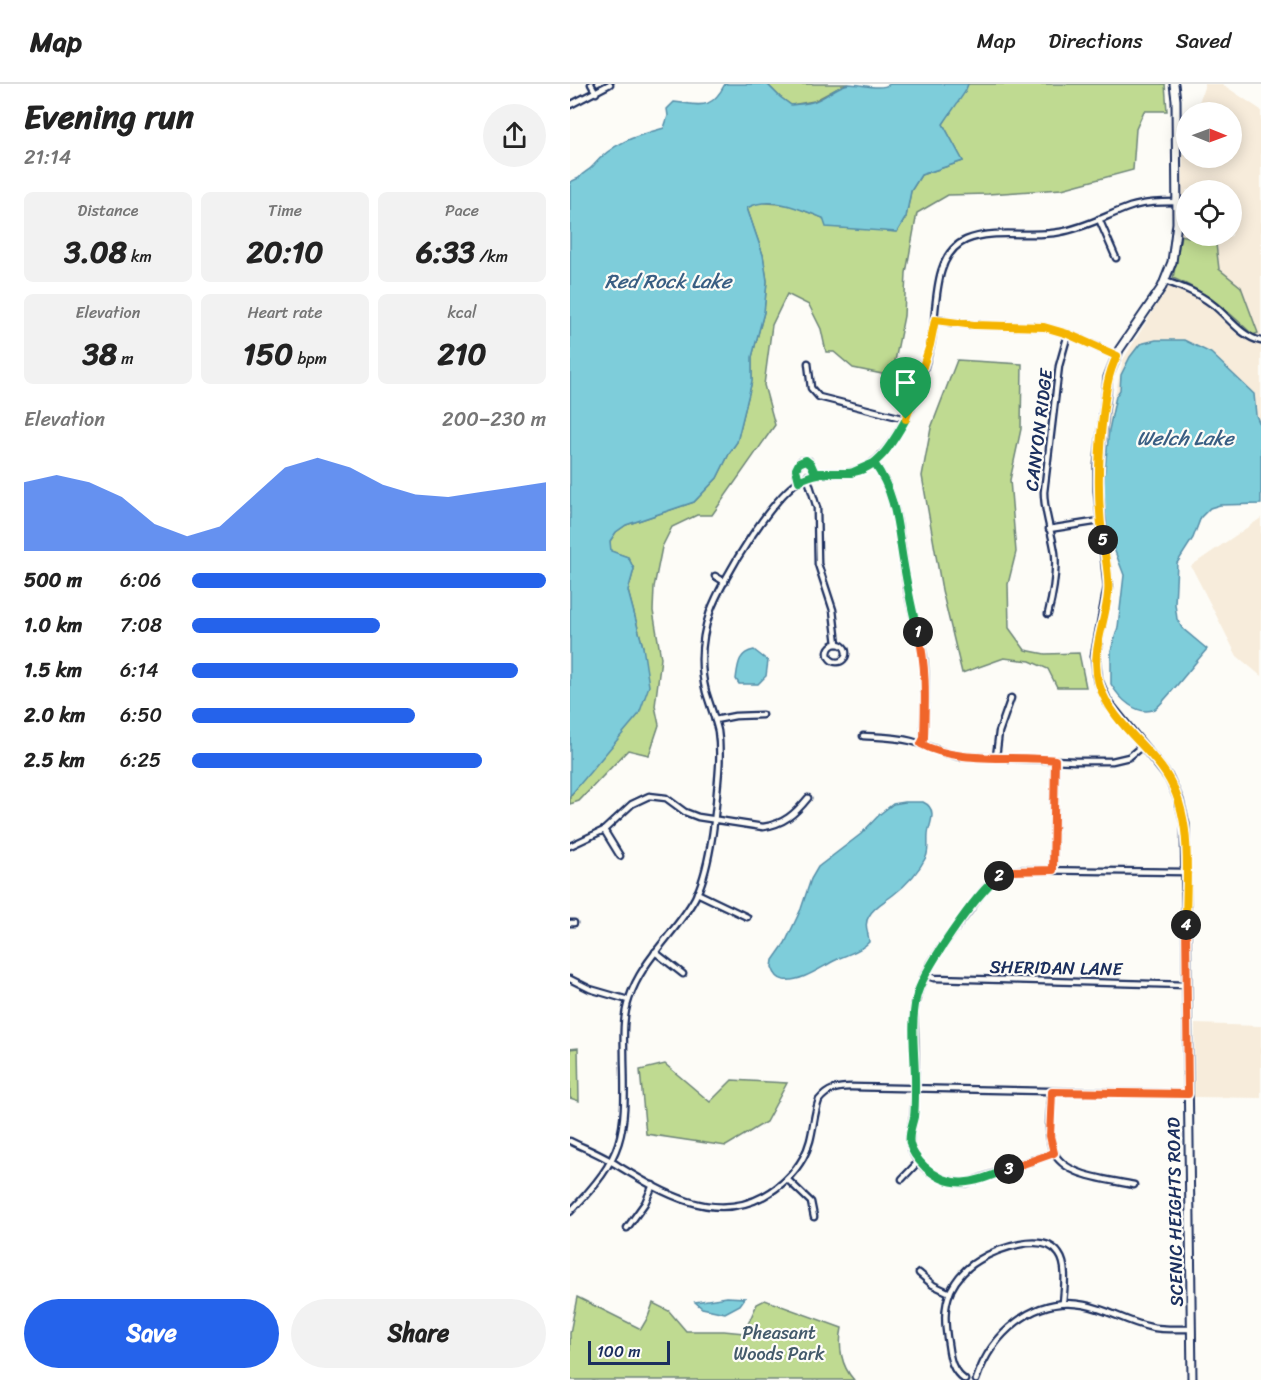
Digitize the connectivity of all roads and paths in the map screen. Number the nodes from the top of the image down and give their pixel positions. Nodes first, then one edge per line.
1 (591, 84) edge
2 (610, 84) edge
3 (1174, 84) edge
4 (596, 93) junction
5 (570, 105) edge
6 (1176, 180) edge
7 (1176, 202) edge
8 (1100, 219) junction
9 (953, 239) dead end
10 (958, 244) junction
11 (1176, 246) edge
12 (1116, 258) dead end
13 (1165, 281) junction
14 (935, 320) junction
15 (1068, 334) junction
16 (1261, 342) edge
17 (1117, 356) junction
18 (808, 363) dead end
19 (906, 419) junction
20 (874, 463) junction
21 (815, 473) junction
22 (807, 476) junction
23 (799, 481) junction
24 (1100, 521) junction
25 (1049, 529) junction
26 (715, 576) dead end
27 (725, 582) junction
28 (1048, 615) dead end
29 (837, 644) dead end
30 (1011, 698) dead end
31 (762, 715) dead end
32 (715, 720) junction
33 (863, 736) dead end
34 (921, 744) junction
35 (1142, 746) junction
36 (996, 756) junction
37 (1055, 760) junction
38 (808, 798) dead end
39 (714, 819) junction
40 (604, 830) junction
41 (570, 846) edge
42 (620, 856) dead end
43 (1053, 870) junction
44 (1186, 873) junction
45 (698, 893) junction
46 (747, 916) dead end
47 (655, 952) junction
48 (683, 974) dead end
49 (925, 975) junction
50 (570, 979) edge
51 (1187, 985) junction
52 (628, 1000) junction
53 (915, 1088) junction
54 (1052, 1092) junction
55 (1188, 1094) junction
56 (570, 1141) edge
57 (1054, 1153) junction
58 (919, 1161) junction
59 (612, 1162) junction
60 (787, 1179) junction
61 (902, 1179) dead end
62 (653, 1185) junction
63 (1134, 1185) dead end
64 (570, 1212) edge
65 (814, 1217) dead end
66 (627, 1228) dead end
67 (919, 1273) dead end
68 (950, 1293) junction
69 (1064, 1303) junction
70 (1191, 1329) junction
71 (965, 1380) edge
72 (976, 1380) edge
73 (1192, 1380) edge

1 - 4 street
2 - 4 street
3 - 6 street, SCENIC HEIGHTS ROAD
4 - 5 street
7 - 8 street
8 - 10 street
8 - 12 street
9 - 10 street
10 - 14 street
11 - 13 street, SCENIC HEIGHTS ROAD
13 - 16 street
13 - 17 street, SCENIC HEIGHTS ROAD
14 - 15 street
14 - 19 street
15 - 17 street
15 - 25 street, CANYON RIDGE
17 - 24 street, SCENIC HEIGHTS ROAD
18 - 19 street
19 - 20 street
20 - 21 street
20 - 34 street
21 - 22 street
21 - 23 street
22 - 23 street
22 - 29 street
23 - 27 street
24 - 25 street
24 - 35 street, SCENIC HEIGHTS ROAD
25 - 28 street, CANYON RIDGE
26 - 27 street
27 - 32 street
30 - 36 street
31 - 32 street
32 - 39 street
33 - 34 street
34 - 36 street
35 - 37 street
35 - 44 street, SCENIC HEIGHTS ROAD
36 - 37 street
37 - 43 street
38 - 39 street
39 - 40 street
39 - 45 street
40 - 41 street
40 - 42 street
43 - 44 street
43 - 49 street
44 - 51 street, SCENIC HEIGHTS ROAD
45 - 46 street
45 - 47 street
47 - 48 street
47 - 52 street
49 - 51 street, SHERIDAN LANE
49 - 53 street
50 - 52 street
51 - 55 street, SCENIC HEIGHTS ROAD
52 - 59 street
53 - 54 street
53 - 58 street
53 - 60 street
54 - 55 street
54 - 57 street
55 - 70 street, SCENIC HEIGHTS ROAD
56 - 59 street
57 - 58 street
57 - 63 street
58 - 61 street
59 - 62 street
59 - 64 street
60 - 62 street
60 - 65 street
62 - 66 street
67 - 68 street
68 - 69 street
68 - 71 street
69 - 70 street
69 - 72 street
70 - 73 street, SCENIC HEIGHTS ROAD

